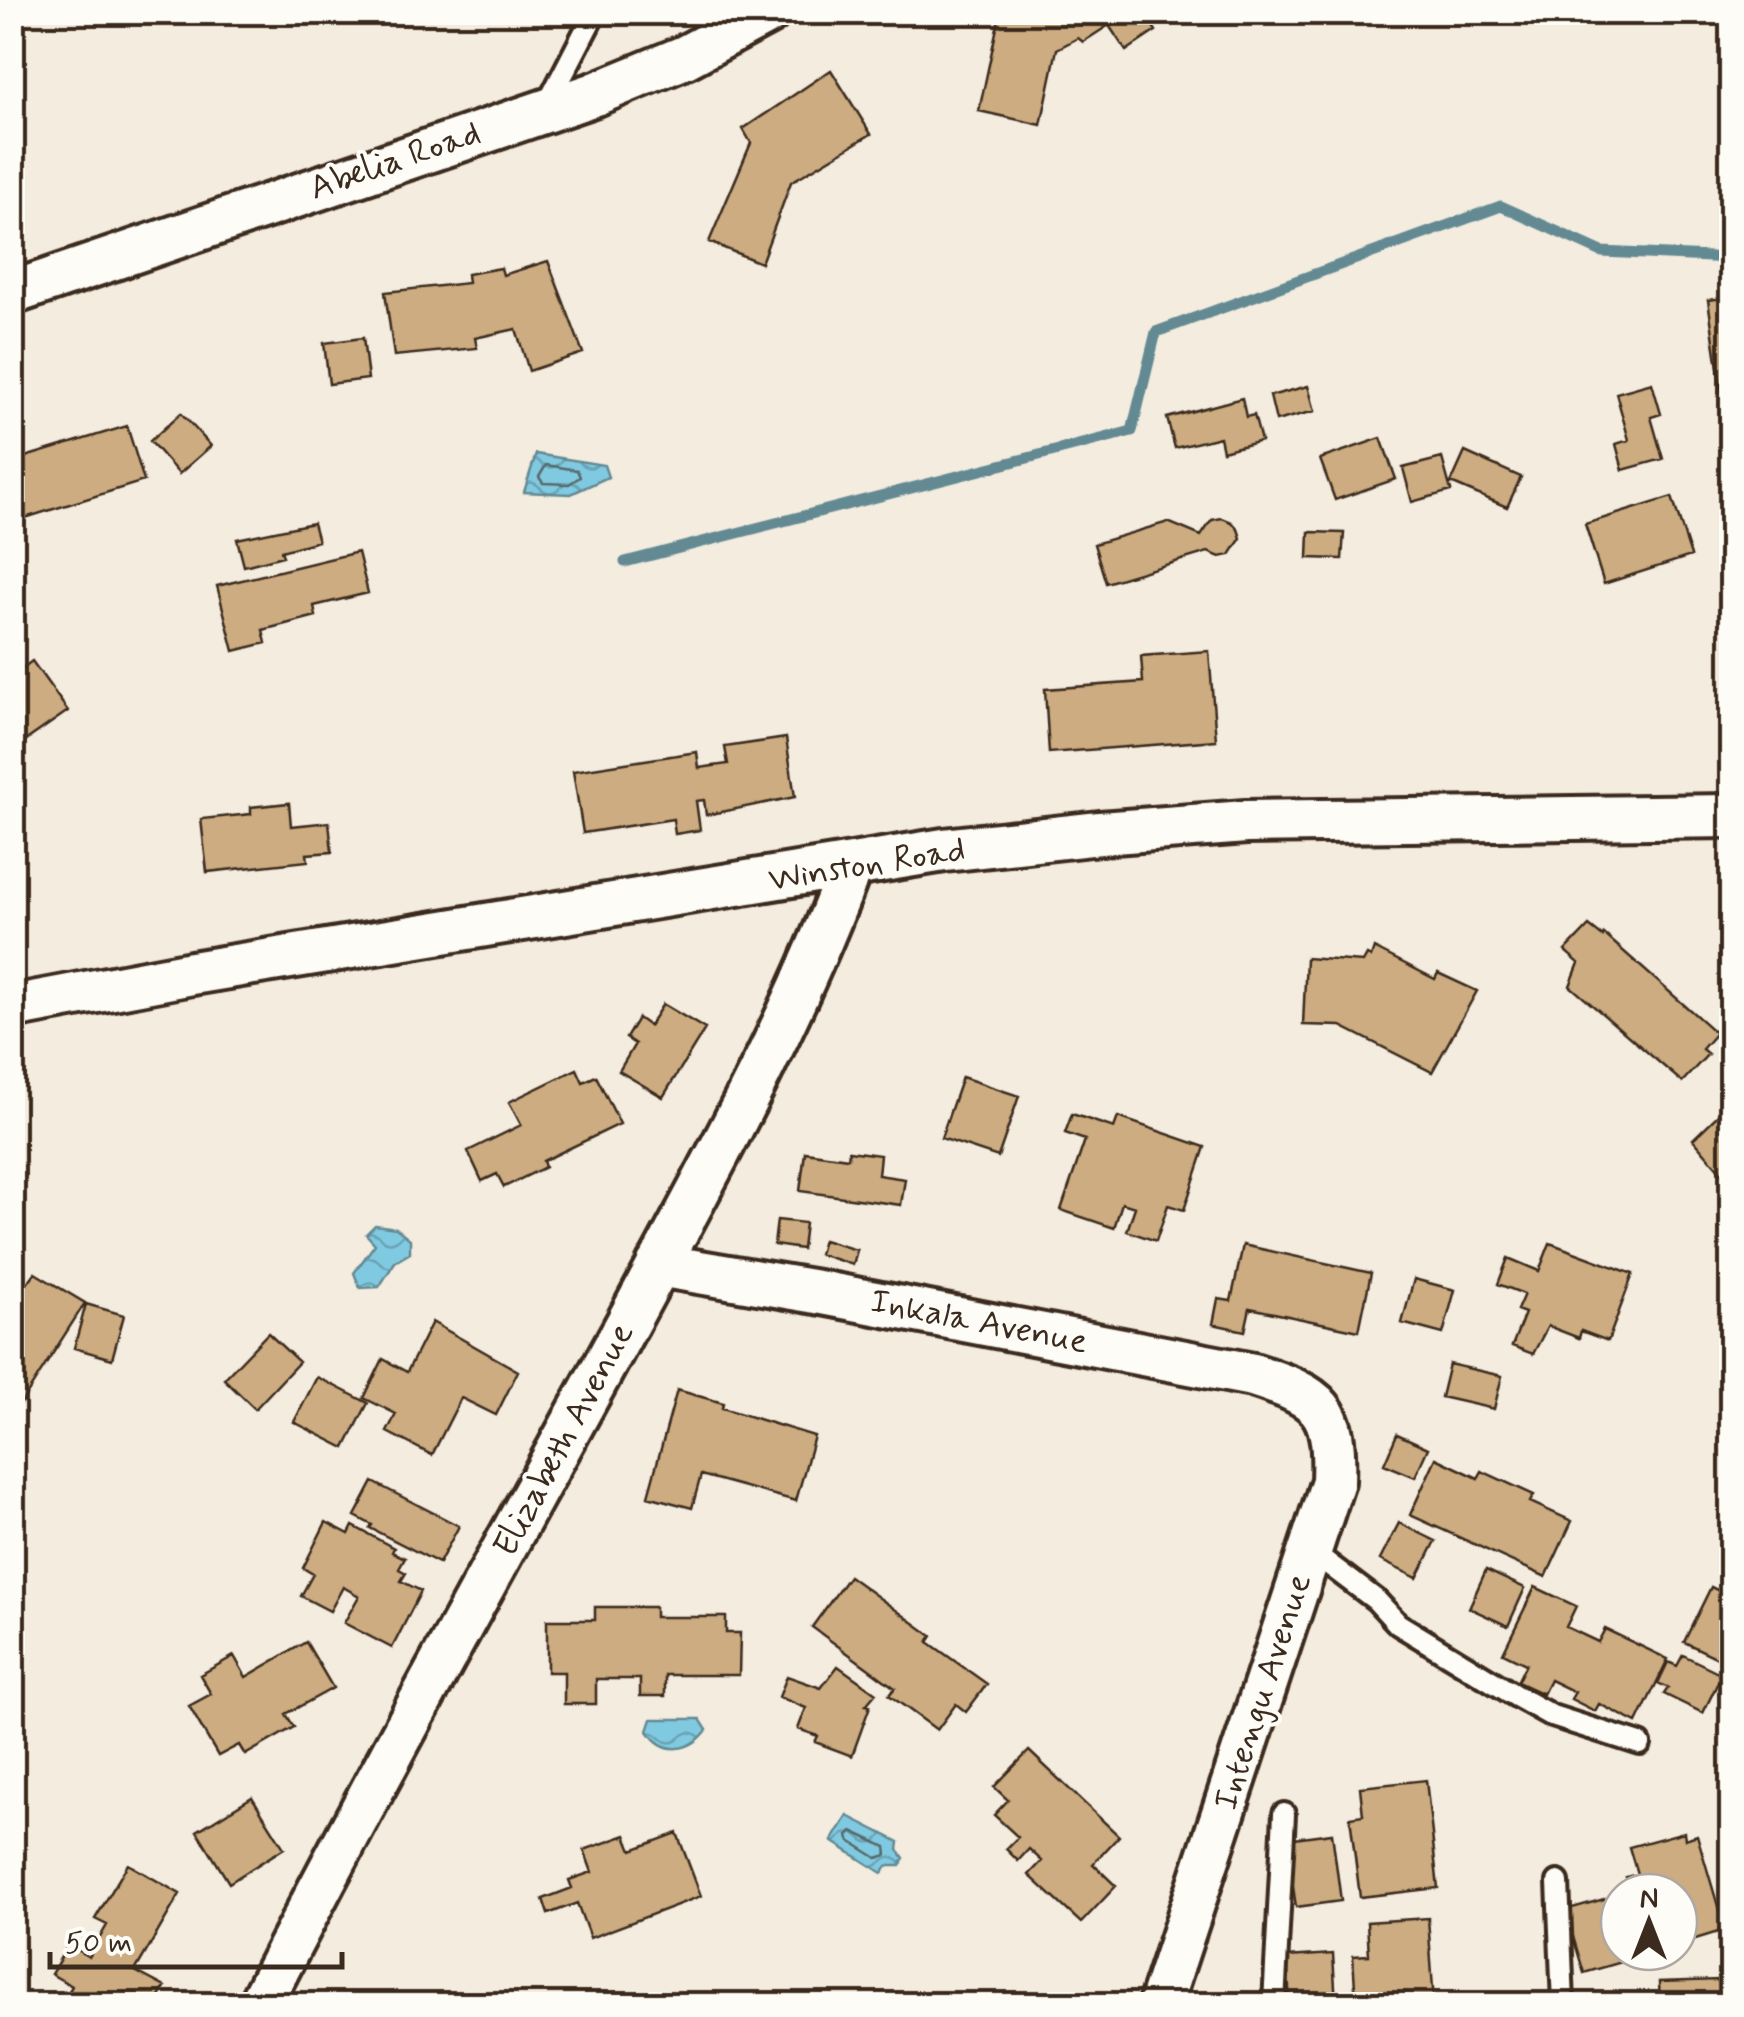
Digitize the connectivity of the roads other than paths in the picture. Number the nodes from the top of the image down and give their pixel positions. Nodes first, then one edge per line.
1 (595, 12) edge
2 (769, 12) edge
3 (546, 109) junction
4 (12, 292) edge
5 (1732, 816) edge
6 (850, 868) junction
7 (12, 1007) edge
8 (658, 1266) junction
9 (1297, 1389) joint
10 (1310, 1550) junction
11 (1640, 1744) dead end
12 (1284, 1814) dead end
13 (1558, 1882) dead end
14 (260, 2004) edge
15 (1160, 2004) edge
16 (1274, 2004) edge
17 (1563, 2004) edge

1 - 3 lane
2 - 3 street, Abelia Road
3 - 4 street, Abelia Road
5 - 6 street, Winston Road
6 - 7 street, Winston Road
6 - 8 street, Elizabeth Avenue
8 - 9 street, Inkala Avenue
8 - 14 street, Elizabeth Avenue
9 - 10 street, Intengu Avenue
10 - 11 lane
10 - 15 street, Intengu Avenue
12 - 16 lane
13 - 17 lane

